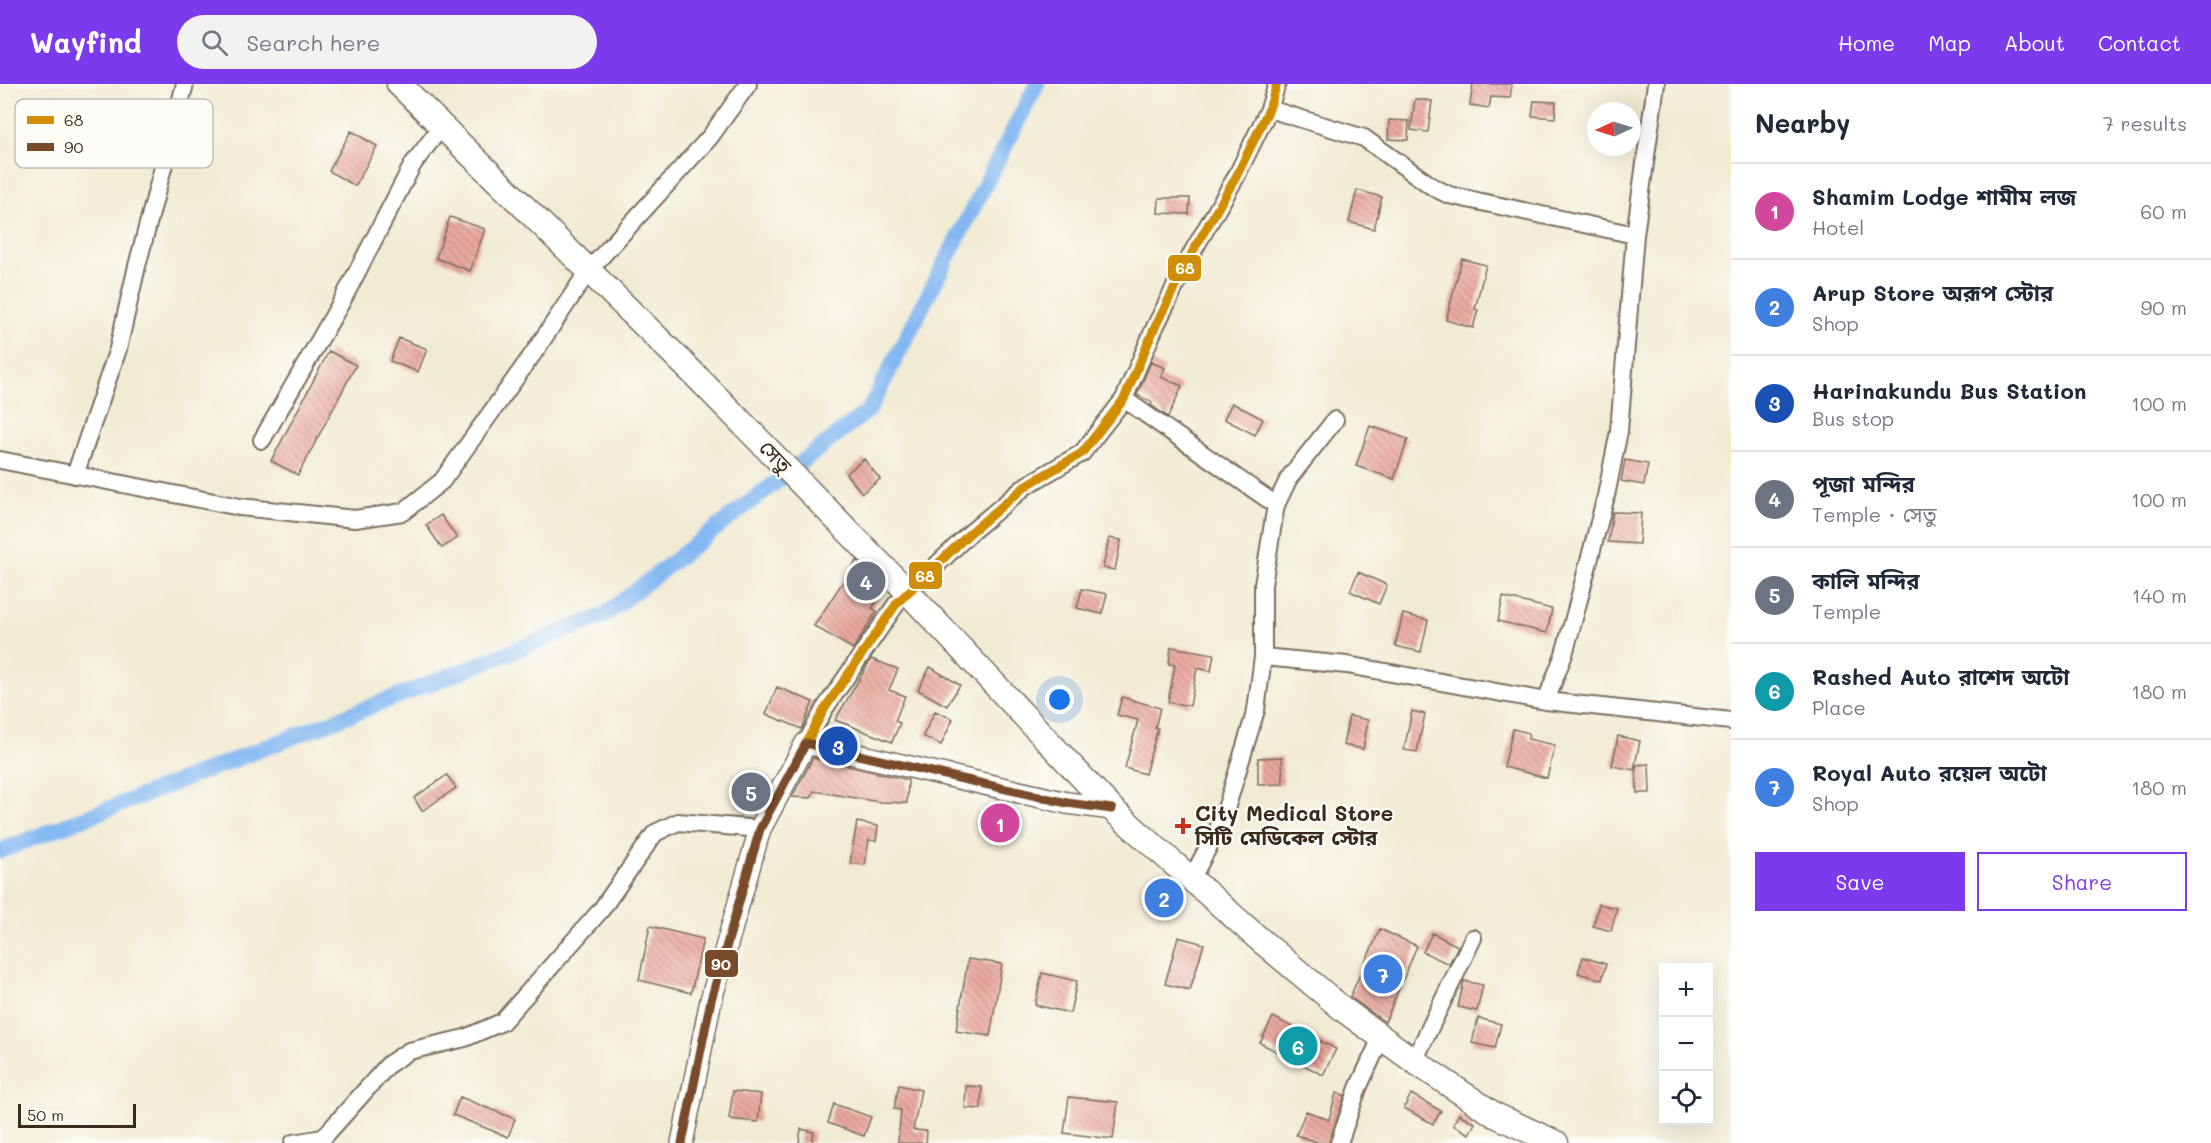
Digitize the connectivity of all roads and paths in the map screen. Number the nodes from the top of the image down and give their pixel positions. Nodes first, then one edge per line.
1 (185, 84) edge
2 (399, 84) edge
3 (748, 84) edge
4 (1277, 84) edge
5 (1656, 84) edge
6 (181, 99) edge
7 (1269, 109) junction
8 (441, 127) junction
9 (163, 168) edge
10 (1635, 235) junction
11 (589, 270) junction
12 (1124, 399) junction
13 (1335, 420) dead end
14 (262, 440) dead end
15 (0, 460) edge
16 (75, 475) junction
17 (1276, 505) junction
18 (1263, 657) junction
19 (1546, 701) junction
20 (1731, 721) edge
21 (806, 743) junction
22 (1112, 808) junction
23 (760, 829) junction
24 (1192, 878) junction
25 (1473, 938) dead end
26 (1381, 1038) junction
27 (1414, 1061) junction
28 (322, 1141) edge
29 (293, 1143) edge
30 (682, 1143) edge
31 (1339, 1143) edge
32 (1556, 1143) edge

1 - 6 street
2 - 8 highway, সেতু
3 - 11 street
4 - 7 street
5 - 10 street
7 - 10 street
7 - 12 street
8 - 11 highway, সেতু
8 - 14 street
9 - 16 street
10 - 19 street
11 - 16 street
11 - 22 highway, সেতু, bridge
12 - 17 street
12 - 21 street
13 - 17 street
15 - 16 street
17 - 18 street
18 - 19 street
18 - 24 street
19 - 20 street
21 - 22 main road
21 - 23 main road
22 - 24 highway, সেতু
23 - 28 street
23 - 30 main road
24 - 26 highway, সেতু
25 - 27 street
26 - 27 highway, সেতু
26 - 31 street
27 - 32 highway, সেতু
28 - 29 street

